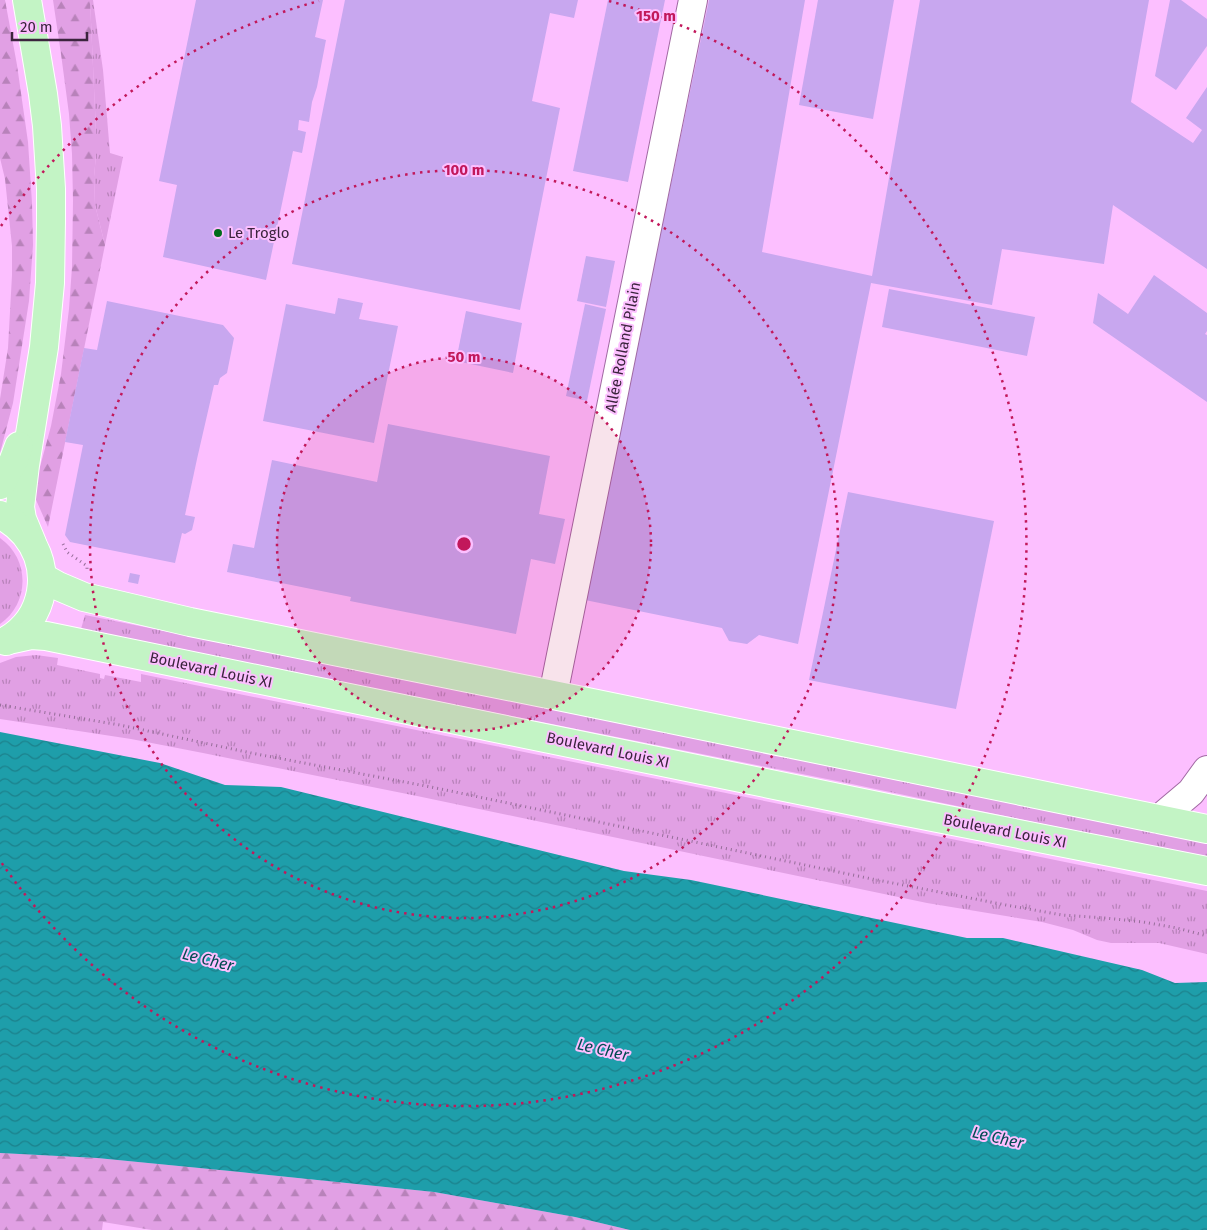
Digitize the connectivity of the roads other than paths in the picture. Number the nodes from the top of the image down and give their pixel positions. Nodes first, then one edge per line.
1 (28, 0) edge
2 (693, 0) edge
3 (38, 382) junction
4 (0, 485) edge
5 (0, 515) edge
6 (32, 543) junction
7 (42, 577) junction
8 (4, 642) edge
9 (553, 695) junction
10 (1207, 770) edge
11 (1159, 819) junction
12 (1207, 829) edge
13 (1207, 871) edge

1 - 3 main road
2 - 9 street, Allée Rolland Pilain
3 - 4 main road
3 - 6 main road
5 - 6 main road
6 - 7 main road
7 - 8 main road
7 - 9 main road
8 - 13 main road, Boulevard Louis XI
9 - 11 main road
10 - 11 street
11 - 12 main road

